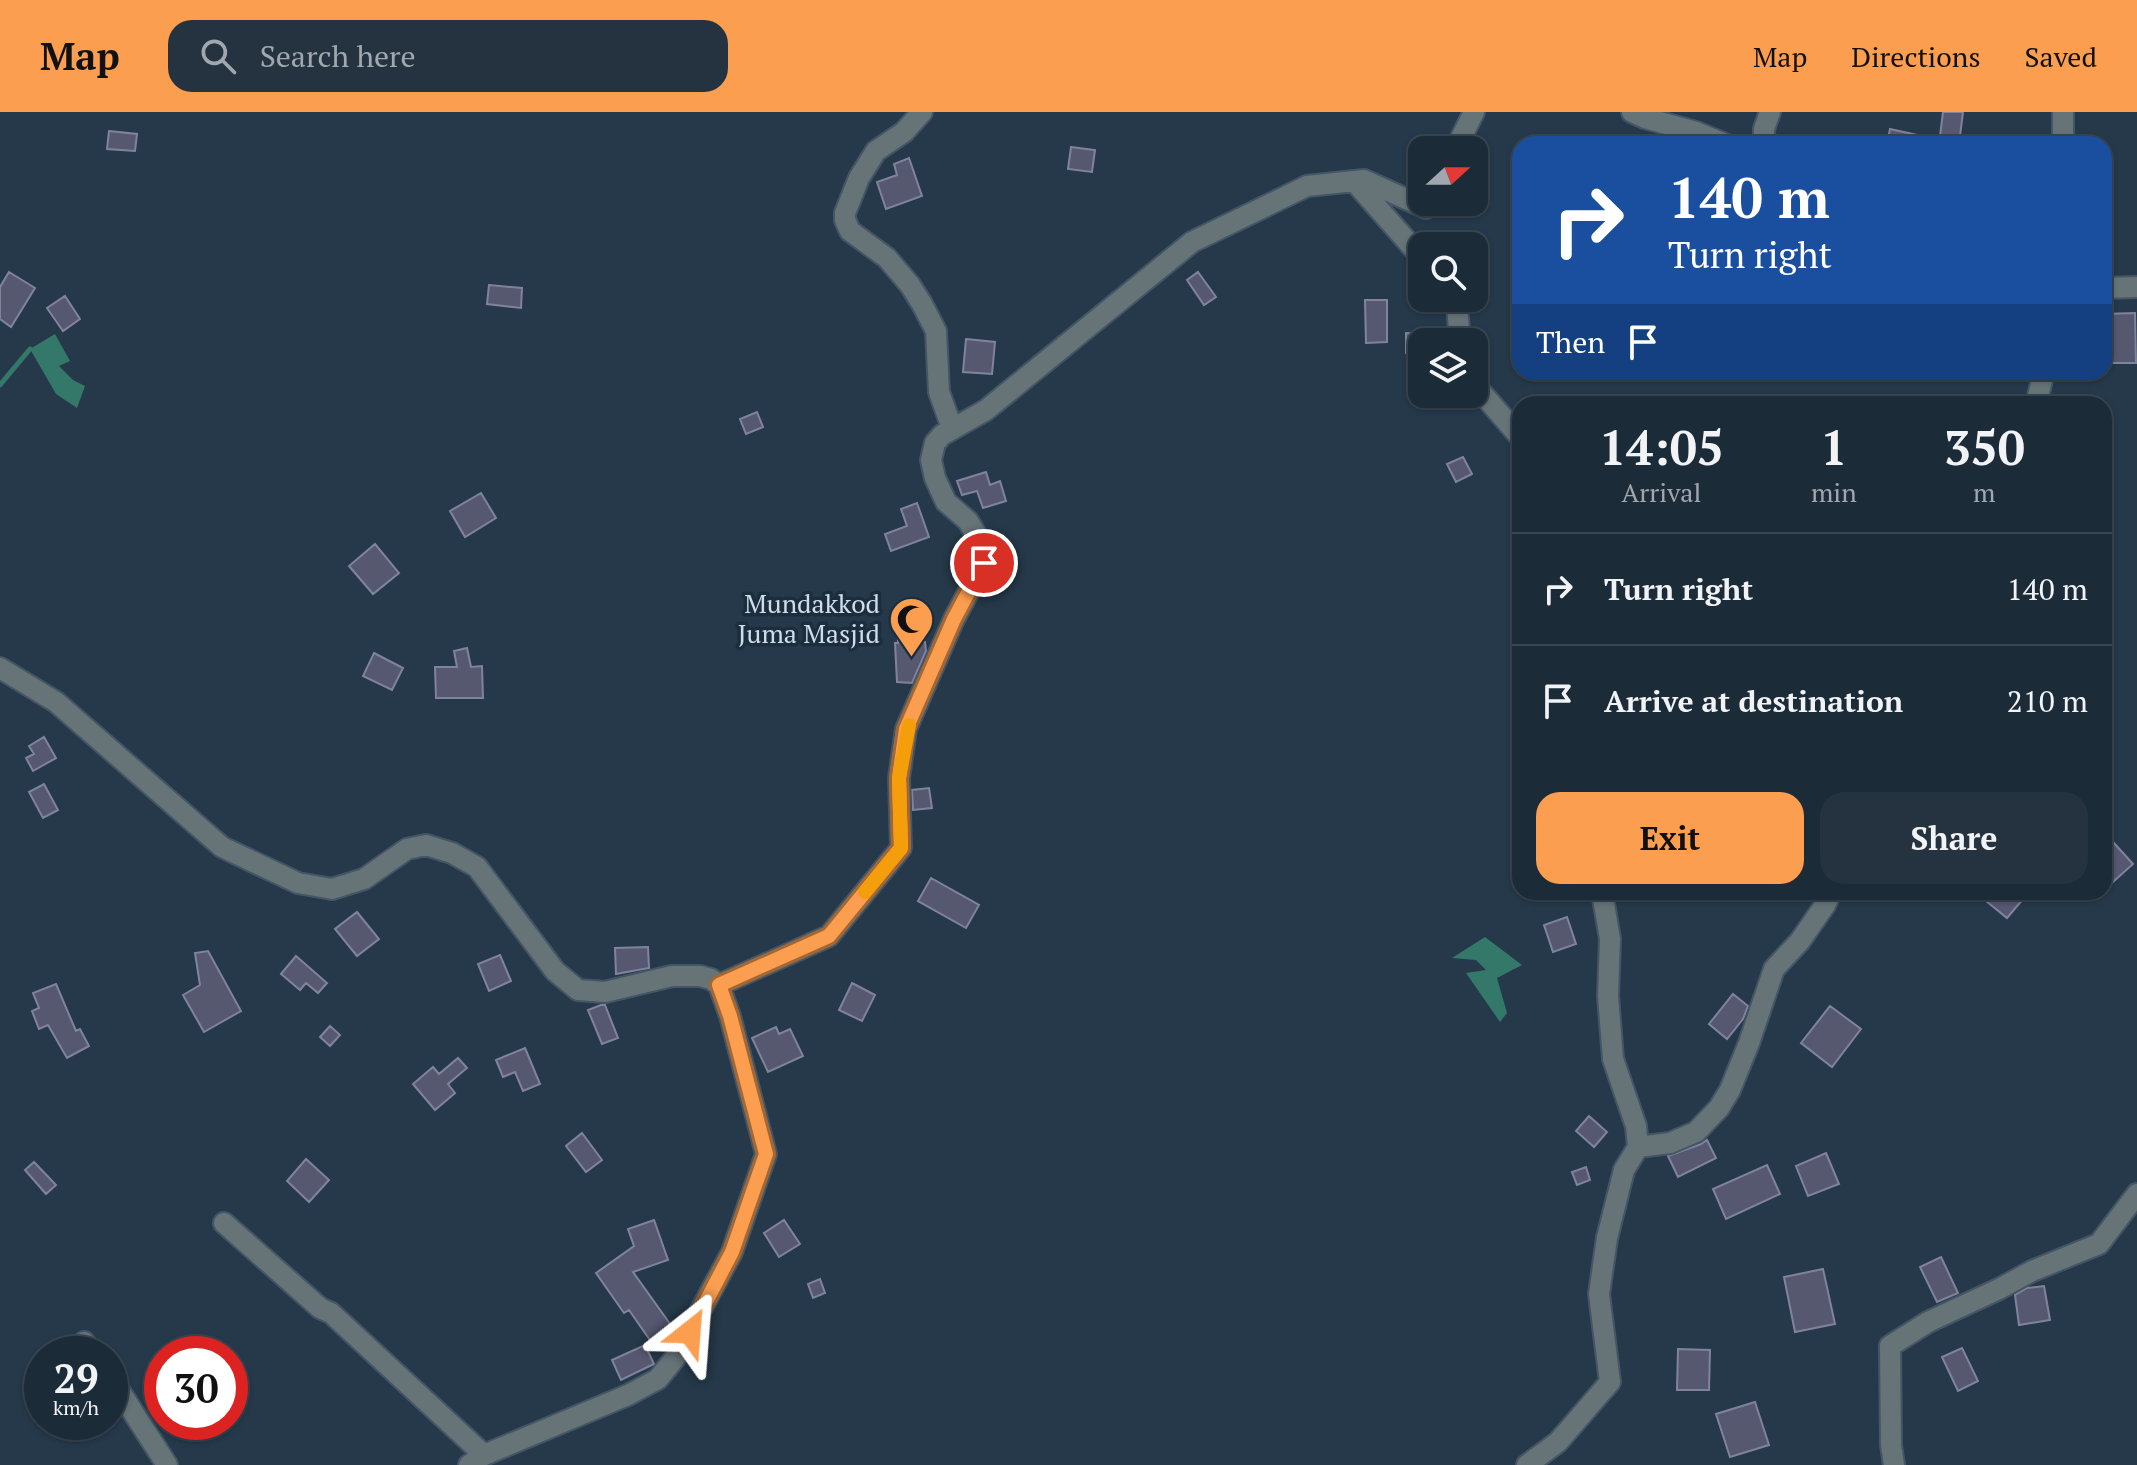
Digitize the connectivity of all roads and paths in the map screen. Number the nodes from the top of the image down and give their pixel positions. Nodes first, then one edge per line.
1 (922, 112) edge
2 (1474, 112) edge
3 (1632, 112) edge
4 (1770, 112) edge
5 (2063, 112) edge
6 (1462, 136) edge
7 (1706, 136) edge
8 (1764, 136) edge
9 (2063, 136) edge
10 (1354, 181) junction
11 (1408, 200) edge
12 (1408, 242) edge
13 (2137, 287) edge
14 (2112, 288) edge
15 (1488, 400) edge
16 (952, 428) junction
17 (1512, 428) edge
18 (0, 668) edge
19 (1603, 900) edge
20 (1827, 900) edge
21 (719, 985) junction
22 (1638, 1147) junction
23 (2137, 1194) edge
24 (224, 1223) dead end
25 (128, 1404) edge
26 (476, 1460) edge
27 (167, 1465) edge
28 (1527, 1465) edge
29 (1894, 1465) edge

1 - 16 street
2 - 6 street
3 - 7 street
4 - 8 street
5 - 9 street
10 - 11 street
10 - 12 street
10 - 16 street
13 - 14 street
15 - 17 street
16 - 21 street
18 - 21 street
19 - 22 street
20 - 22 street
21 - 26 street
22 - 28 street
23 - 29 street
24 - 26 street
25 - 27 street

